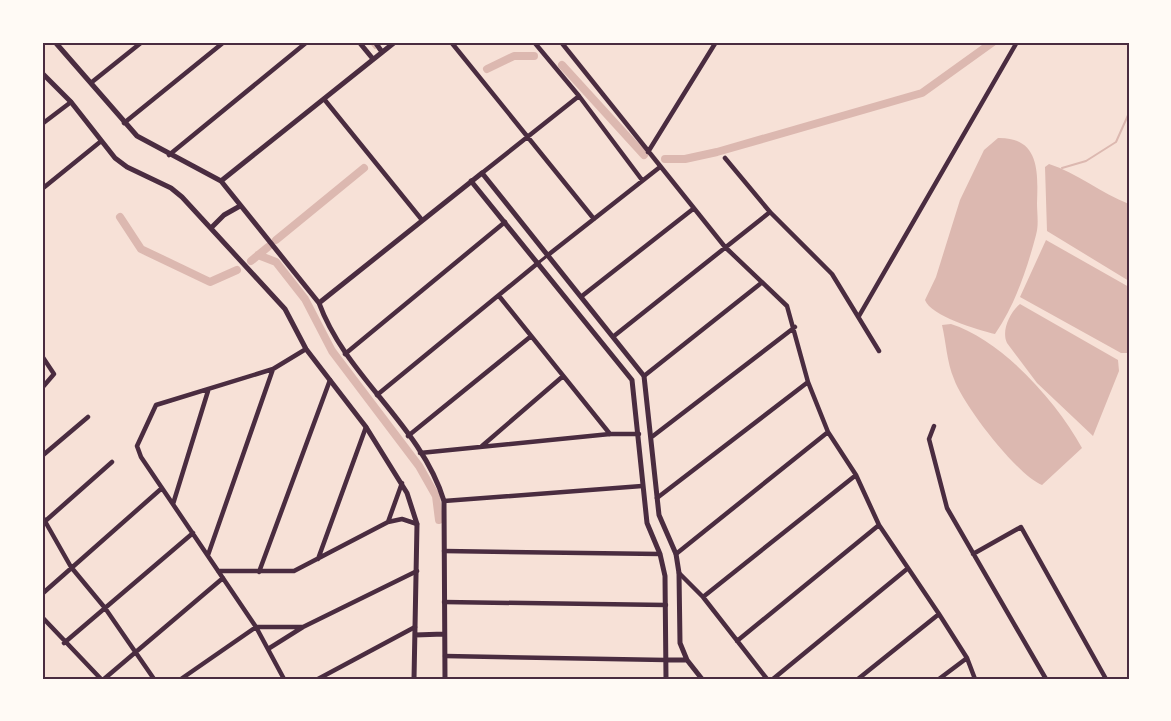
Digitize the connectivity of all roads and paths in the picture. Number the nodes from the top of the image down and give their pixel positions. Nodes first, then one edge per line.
1 (142, 42) edge
2 (224, 42) edge
3 (307, 42) edge
4 (360, 42) edge
5 (375, 42) edge
6 (395, 42) edge
7 (451, 42) edge
8 (534, 42) edge
9 (561, 42) edge
10 (716, 42) edge
11 (1017, 42) edge
12 (57, 43) edge
13 (382, 52) junction
14 (373, 59) junction
15 (42, 73) edge
16 (92, 82) junction
17 (579, 96) junction
18 (324, 99) junction
19 (70, 102) junction
20 (124, 123) junction
21 (42, 124) edge
22 (527, 137) junction
23 (100, 141) junction
24 (648, 152) junction
25 (169, 155) junction
26 (725, 158) dead end
27 (660, 167) junction
28 (482, 173) junction
29 (642, 180) junction
30 (221, 181) junction
31 (471, 182) junction
32 (42, 189) edge
33 (240, 206) junction
34 (693, 209) junction
35 (770, 212) junction
36 (594, 219) junction
37 (422, 220) junction
38 (505, 222) junction
39 (212, 227) junction
40 (725, 247) junction
41 (42, 249) edge
42 (42, 254) edge
43 (548, 255) junction
44 (538, 263) junction
45 (760, 284) junction
46 (499, 296) junction
47 (582, 296) junction
48 (319, 303) junction
49 (860, 316) junction
50 (795, 327) junction
51 (614, 336) junction
52 (530, 337) junction
53 (306, 349) junction
54 (879, 351) dead end
55 (345, 354) junction
56 (42, 356) edge
57 (273, 369) junction
58 (644, 376) junction
59 (562, 377) junction
60 (330, 380) junction
61 (808, 382) junction
62 (42, 388) edge
63 (208, 391) junction
64 (377, 394) junction
65 (87, 417) dead end
66 (934, 426) dead end
67 (366, 427) junction
68 (828, 432) junction
69 (610, 434) junction
70 (639, 434) junction
71 (408, 436) junction
72 (653, 436) junction
73 (482, 446) junction
74 (420, 453) junction
75 (42, 456) edge
76 (112, 462) dead end
77 (856, 475) junction
78 (402, 483) junction
79 (642, 486) junction
80 (162, 488) junction
81 (657, 498) junction
82 (444, 501) junction
83 (173, 504) junction
84 (42, 516) edge
85 (44, 522) edge
86 (388, 522) junction
87 (417, 524) junction
88 (879, 525) junction
89 (193, 533) junction
90 (444, 551) junction
91 (660, 554) junction
92 (675, 554) junction
93 (973, 554) junction
94 (208, 555) junction
95 (318, 559) junction
96 (71, 567) junction
97 (908, 569) junction
98 (218, 571) junction
99 (417, 571) junction
100 (259, 572) junction
101 (679, 573) junction
102 (223, 578) junction
103 (42, 594) edge
104 (703, 597) junction
105 (444, 602) junction
106 (666, 605) junction
107 (105, 608) junction
108 (939, 614) junction
109 (42, 617) edge
110 (256, 627) junction
111 (303, 627) junction
112 (415, 627) junction
113 (441, 634) junction
114 (415, 635) junction
115 (737, 641) junction
116 (64, 643) junction
117 (268, 649) junction
118 (136, 653) junction
119 (446, 656) junction
120 (967, 658) junction
121 (666, 660) junction
122 (687, 660) junction
123 (283, 677) edge
124 (103, 679) edge
125 (154, 679) edge
126 (181, 679) edge
127 (274, 679) edge
128 (318, 679) edge
129 (414, 679) edge
130 (445, 679) edge
131 (666, 679) edge
132 (702, 679) edge
133 (767, 679) edge
134 (773, 679) edge
135 (858, 679) edge
136 (939, 679) edge
137 (975, 679) edge
138 (1046, 679) edge
139 (1106, 679) edge

1 - 16 street
2 - 20 street
3 - 25 street
4 - 14 street
5 - 13 street
6 - 13 street
7 - 22 street
8 - 17 street
9 - 24 street
10 - 24 street
11 - 49 street
12 - 16 street
13 - 14 street
14 - 18 street
15 - 19 street
16 - 20 street
17 - 22 street
17 - 29 street
18 - 30 street
18 - 37 street
19 - 21 street
19 - 23 street
20 - 25 street
22 - 28 street
22 - 36 street
23 - 32 street
23 - 39 street
24 - 27 street
25 - 30 street
26 - 35 street
27 - 29 street
27 - 34 street
28 - 31 street
28 - 43 street
29 - 36 street
30 - 33 street
31 - 37 street
31 - 38 street
33 - 39 street
33 - 48 street
34 - 40 street
34 - 47 street
35 - 40 street
35 - 49 street
36 - 43 street
37 - 48 street
38 - 44 street
38 - 55 street
39 - 53 street
40 - 45 street
40 - 51 street
41 - 42 street
43 - 44 street
43 - 47 street
44 - 46 street
44 - 70 street
45 - 50 street
45 - 58 street
46 - 52 street
46 - 64 street
47 - 51 street
48 - 55 street
49 - 54 street
50 - 61 street
50 - 72 street
51 - 58 street
52 - 59 street
52 - 71 street
53 - 57 street
53 - 60 street
55 - 64 street
56 - 62 street
57 - 63 street
57 - 94 street
58 - 72 street
59 - 69 street
59 - 73 street
60 - 67 street
60 - 100 street
61 - 68 street
61 - 81 street
63 - 80 street
63 - 83 street
64 - 71 street
65 - 75 street
66 - 93 street
67 - 78 street
67 - 95 street
68 - 77 street
68 - 92 street
69 - 70 street
69 - 73 street
70 - 79 street
71 - 74 street
72 - 81 street
73 - 74 street
74 - 82 street
76 - 85 street
77 - 88 street
77 - 104 street
78 - 86 street
78 - 87 street
79 - 82 street
79 - 91 street
80 - 83 street
80 - 96 street
81 - 92 street
82 - 90 street
83 - 89 street
84 - 85 street
85 - 96 street
86 - 87 street
86 - 95 street
87 - 99 street
88 - 97 street
88 - 115 street
89 - 94 street
89 - 107 street
90 - 91 street
90 - 105 street
91 - 106 street
92 - 101 street
93 - 138 street
93 - 139 street
94 - 98 street
95 - 100 street
96 - 103 street
96 - 107 street
97 - 108 street
97 - 134 street
98 - 100 street
98 - 102 street
99 - 111 street
99 - 112 street
101 - 104 street
101 - 122 street
102 - 110 street
102 - 118 street
104 - 115 street
105 - 106 street
105 - 113 street
106 - 121 street
107 - 116 street
107 - 118 street
108 - 120 street
108 - 135 street
109 - 116 street
110 - 111 street
110 - 117 street
110 - 126 street
111 - 117 street
112 - 114 street
112 - 128 street
113 - 114 street
113 - 119 street
114 - 129 street
115 - 133 street
116 - 124 street
117 - 123 street
118 - 124 street
118 - 125 street
119 - 121 street
119 - 130 street
120 - 136 street
120 - 137 street
121 - 122 street
121 - 131 street
122 - 132 street
123 - 127 street

